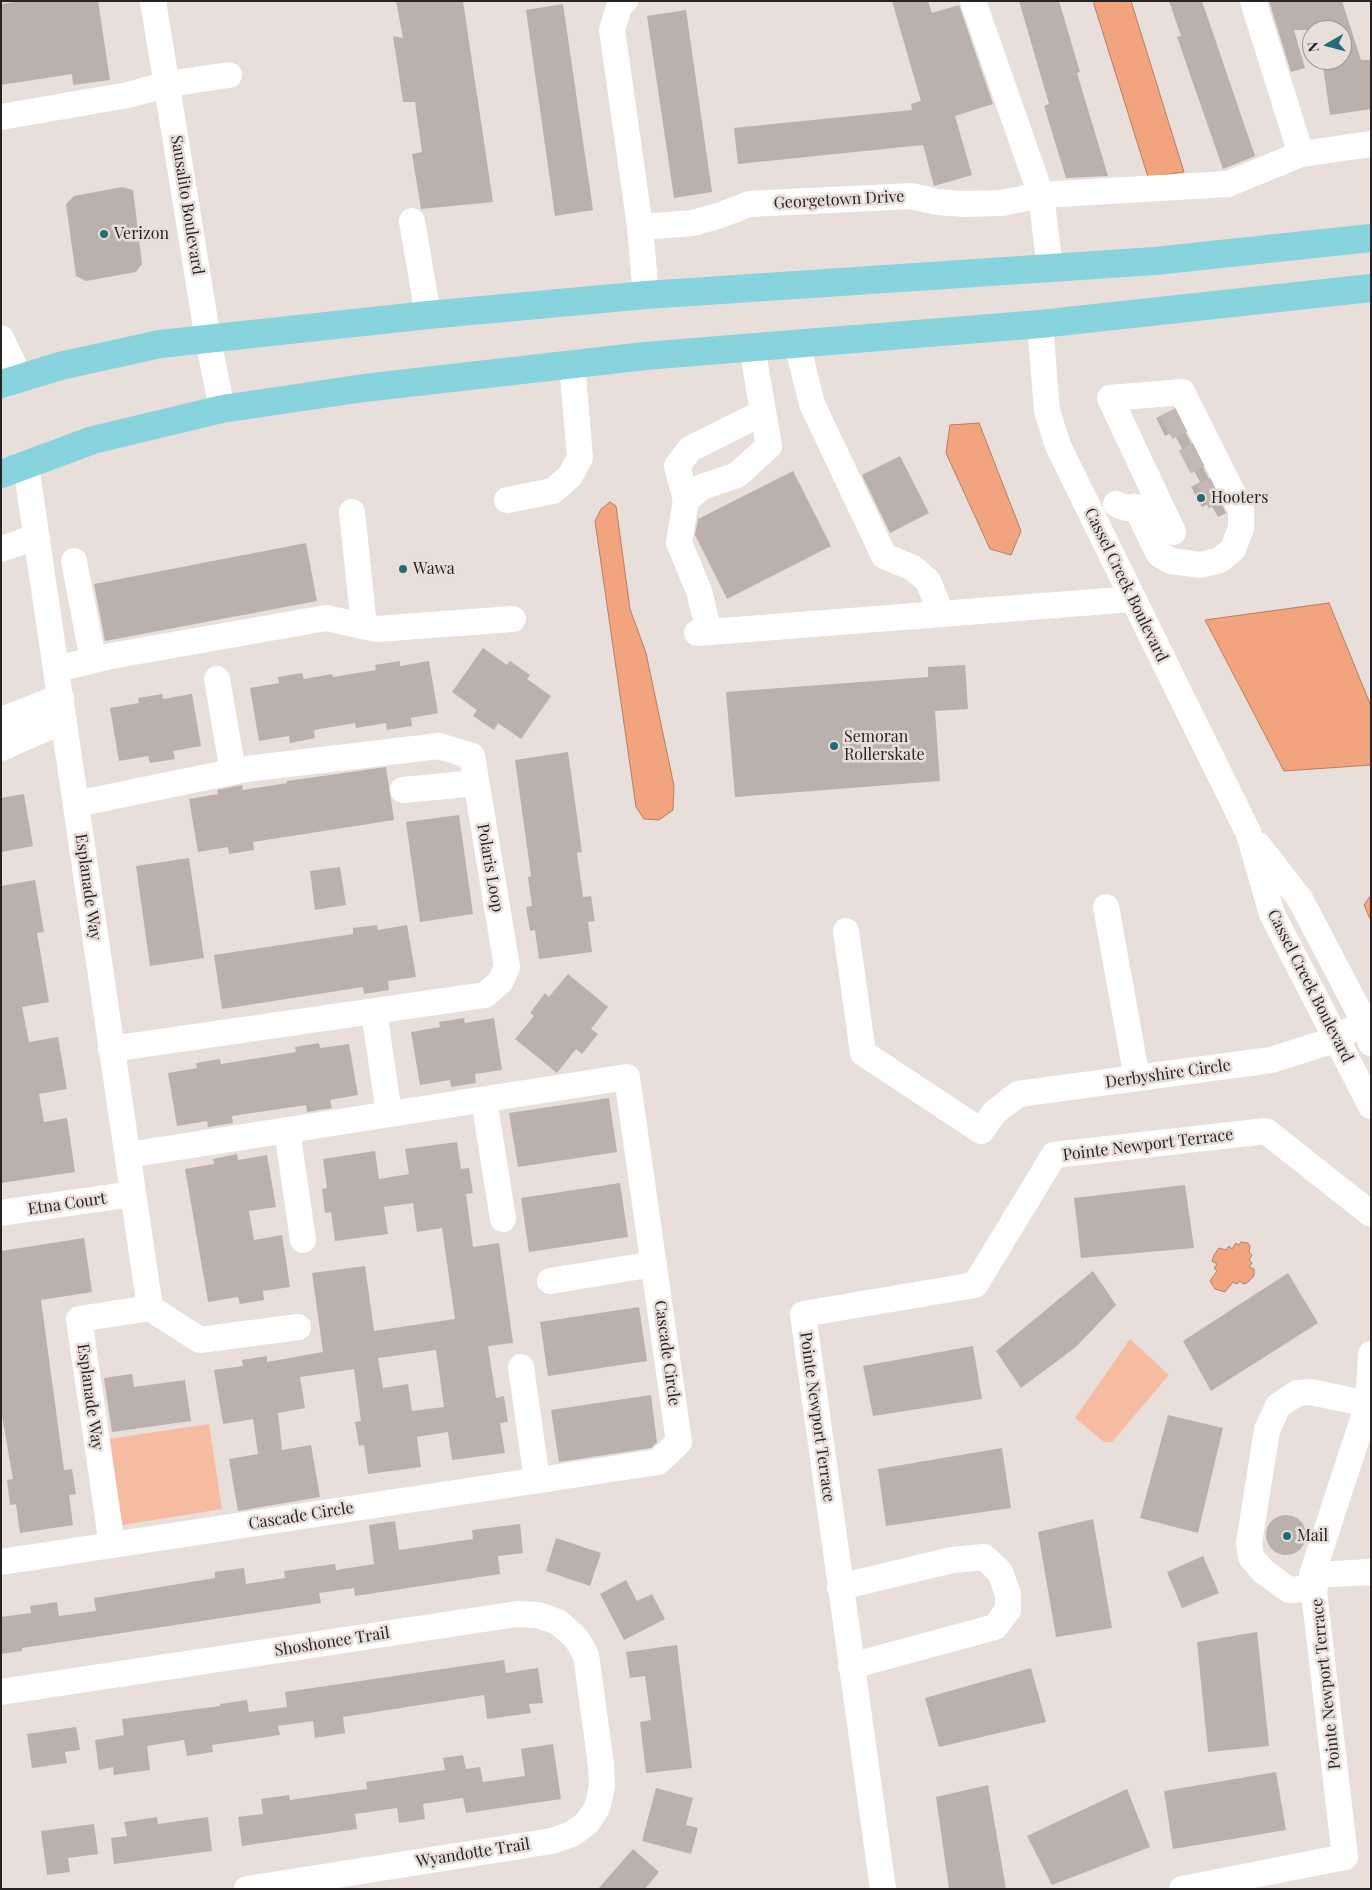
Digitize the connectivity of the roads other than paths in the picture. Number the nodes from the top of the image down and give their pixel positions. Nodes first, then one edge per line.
1 (154, 1) edge
2 (625, 1) edge
3 (973, 1) edge
4 (1253, 1) edge
5 (229, 75) dead end
6 (168, 84) junction
7 (1, 117) edge
8 (1371, 144) edge
9 (1301, 154) junction
10 (1041, 195) junction
11 (412, 221) dead end
12 (640, 227) junction
13 (1371, 238) edge
14 (1050, 269) junction
15 (1371, 288) edge
16 (646, 295) junction
17 (428, 314) junction
18 (1040, 324) junction
19 (1, 338) edge
20 (208, 339) junction
21 (797, 344) junction
22 (752, 348) junction
23 (572, 364) junction
24 (11, 381) edge
25 (222, 409) junction
26 (762, 413) junction
27 (14, 470) edge
28 (1147, 479) junction
29 (507, 500) dead end
30 (686, 500) junction
31 (1116, 504) junction
32 (352, 512) dead end
33 (1226, 513) tunnel mouth
34 (1092, 516) junction
35 (1173, 532) dead end
36 (37, 537) junction
37 (1, 549) edge
38 (74, 561) dead end
39 (1181, 563) junction
40 (1133, 599) junction
41 (941, 613) junction
42 (513, 619) dead end
43 (364, 626) junction
44 (93, 660) junction
45 (56, 669) junction
46 (217, 679) dead end
47 (62, 709) junction
48 (2, 716) edge
49 (1, 748) edge
50 (233, 772) junction
51 (476, 783) junction
52 (403, 790) dead end
53 (76, 804) junction
54 (1249, 834) junction
55 (1106, 907) dead end
56 (846, 931) dead end
57 (374, 1011) junction
58 (1368, 1033) edge
59 (1336, 1037) junction
60 (111, 1049) junction
61 (1136, 1078) junction
62 (484, 1100) junction
63 (1371, 1106) edge
64 (389, 1114) junction
65 (287, 1130) junction
66 (128, 1155) junction
67 (133, 1194) junction
68 (1, 1213) edge
69 (1371, 1214) edge
70 (502, 1220) dead end
71 (304, 1240) dead end
72 (654, 1264) junction
73 (550, 1281) dead end
74 (150, 1308) junction
75 (298, 1327) dead end
76 (1371, 1354) edge
77 (521, 1367) dead end
78 (1368, 1404) junction
79 (537, 1480) junction
80 (112, 1545) junction
81 (1, 1562) edge
82 (1371, 1572) edge
83 (1313, 1581) junction
84 (840, 1587) junction
85 (851, 1666) junction
86 (1, 1692) edge
87 (596, 1717) joint
88 (247, 1889) edge
89 (883, 1889) edge
90 (1182, 1889) edge

1 - 6 street, Sausalito Boulevard
2 - 12 street
3 - 10 street
4 - 9 street
5 - 6 street
6 - 7 street
6 - 20 street, Sausalito Boulevard
8 - 9 street, Georgetown Drive
9 - 10 street, Georgetown Drive
10 - 12 street, Georgetown Drive
10 - 14 street
11 - 17 street
12 - 16 street
13 - 14 main road
14 - 16 main road
15 - 18 main road
16 - 17 main road
17 - 20 main road
18 - 21 main road
18 - 34 street, Cassel Creek Boulevard
19 - 24 street
20 - 24 main road
20 - 25 street, Sausalito Boulevard
21 - 22 main road
21 - 41 street
22 - 23 main road
22 - 26 street
23 - 25 main road
23 - 29 street
25 - 27 main road
26 - 30 street
26 - 30 street
27 - 36 street, Esplanade Way
28 - 31 street
28 - 35 street
28 - 39 street
30 - 41 street
31 - 34 street
31 - 39 street
32 - 43 street
33 - 39 street
34 - 40 street, Cassel Creek Boulevard
36 - 37 street
36 - 45 street, Esplanade Way
38 - 44 street
40 - 41 street
40 - 54 street, Cassel Creek Boulevard
42 - 43 street
43 - 44 street
44 - 45 street
45 - 47 street, Esplanade Way
46 - 50 street
47 - 48 street
47 - 49 street
47 - 53 street, Esplanade Way
50 - 51 street, Polaris Loop
50 - 53 street, Polaris Loop
51 - 52 street
51 - 57 street, Polaris Loop
53 - 60 street, Esplanade Way
54 - 58 street, Cassel Creek Boulevard
54 - 59 street, Cassel Creek Boulevard
55 - 61 street
56 - 61 street, Derbyshire Circle
57 - 60 street, Polaris Loop
57 - 64 street
58 - 59 street, Derbyshire Circle
59 - 61 street, Derbyshire Circle
59 - 63 street, Cassel Creek Boulevard
60 - 66 street, Esplanade Way
62 - 64 street, Cascade Circle
62 - 70 street
62 - 72 street, Cascade Circle
64 - 65 street, Cascade Circle
65 - 66 street, Cascade Circle
65 - 71 street
66 - 67 street, Esplanade Way
67 - 68 street, Etna Court
67 - 74 street, Esplanade Way
69 - 84 street, Pointe Newport Terrace
72 - 73 street
72 - 79 street, Cascade Circle
74 - 75 street
74 - 80 street, Esplanade Way
76 - 78 street, Pointe Newport Terrace
77 - 79 street
78 - 83 street, Pointe Newport Terrace
78 - 83 street
79 - 80 street, Cascade Circle
80 - 81 street, Cascade Circle
82 - 83 street
83 - 90 street, Pointe Newport Terrace
84 - 85 street, Pointe Newport Terrace
84 - 85 street
85 - 89 street, Pointe Newport Terrace
86 - 87 street, Shoshonee Trail
87 - 88 street, Wyandotte Trail

